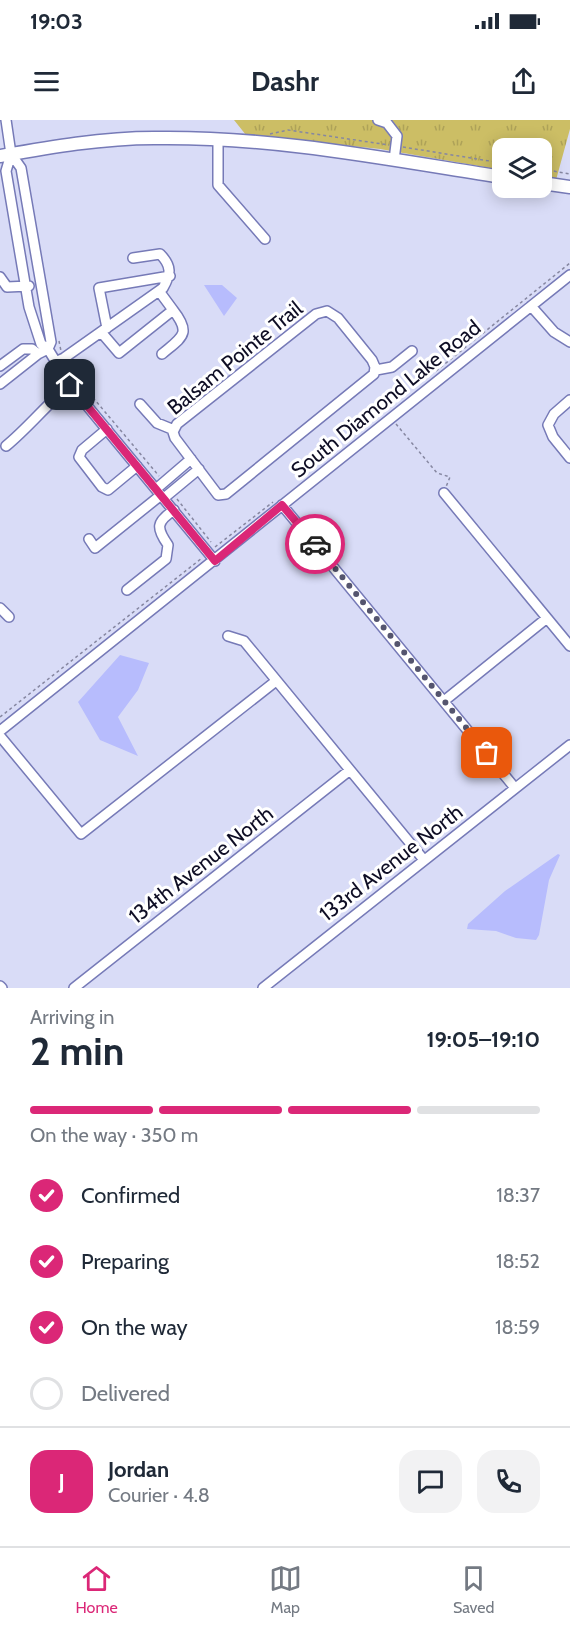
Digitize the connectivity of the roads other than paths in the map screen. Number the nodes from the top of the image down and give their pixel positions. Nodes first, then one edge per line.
1 (6, 120) edge
2 (378, 120) edge
3 (218, 139) junction
4 (6, 155) edge
5 (394, 160) junction
6 (492, 175) edge
7 (552, 184) edge
8 (570, 187) edge
9 (26, 202) junction
10 (12, 204) junction
11 (0, 205) edge
12 (265, 239) dead end
13 (133, 258) dead end
14 (570, 275) edge
15 (170, 276) junction
16 (0, 277) edge
17 (41, 285) junction
18 (26, 286) junction
19 (159, 291) junction
20 (531, 306) junction
21 (173, 310) junction
22 (104, 330) junction
23 (570, 342) edge
24 (48, 350) junction
25 (412, 351) dead end
26 (38, 354) junction
27 (162, 354) dead end
28 (60, 360) junction
29 (0, 366) edge
30 (375, 370) junction
31 (0, 384) edge
32 (70, 385) junction
33 (570, 400) edge
34 (140, 404) dead end
35 (107, 429) junction
36 (174, 430) junction
37 (6, 446) dead end
38 (570, 458) edge
39 (191, 459) junction
40 (137, 466) junction
41 (199, 469) junction
42 (163, 493) junction
43 (444, 493) road end
44 (280, 502) junction
45 (174, 510) junction
46 (88, 539) dead end
47 (215, 561) junction
48 (127, 590) dead end
49 (0, 608) edge
50 (9, 617) dead end
51 (547, 618) junction
52 (228, 636) dead end
53 (570, 646) edge
54 (276, 681) junction
55 (444, 701) junction
56 (0, 731) edge
57 (0, 736) edge
58 (570, 745) edge
59 (350, 770) junction
60 (515, 788) junction
61 (424, 860) junction
62 (74, 988) edge
63 (263, 988) edge

1 - 4 street
2 - 5 street
3 - 4 main road
3 - 5 main road
3 - 12 street
4 - 9 street
4 - 10 street
5 - 6 main road
7 - 8 main road
9 - 10 street
9 - 17 street
10 - 11 street
10 - 18 street
13 - 15 street
14 - 20 street, South Diamond Lake Road
15 - 19 street
15 - 22 street
16 - 18 street
17 - 18 street
17 - 24 street
18 - 24 street
19 - 21 street
19 - 22 street
20 - 23 street
20 - 44 street, South Diamond Lake Road
21 - 22 street
21 - 27 street
22 - 28 street
24 - 26 street
24 - 28 street
25 - 30 street
26 - 29 street
26 - 31 street
28 - 32 street
30 - 36 street, Balsam Pointe Trail
30 - 41 street, Balsam Pointe Trail
32 - 35 street
32 - 37 street
33 - 38 street
34 - 36 street
35 - 40 street
35 - 40 street
36 - 39 street, Balsam Pointe Trail
39 - 41 street, Balsam Pointe Trail
39 - 42 street
40 - 42 street
41 - 42 street
42 - 45 street
42 - 46 street
43 - 51 street
44 - 47 street, South Diamond Lake Road
44 - 55 street
45 - 47 street
45 - 48 street
47 - 56 street, South Diamond Lake Road
49 - 50 street
51 - 53 street
51 - 55 street
52 - 54 street
54 - 57 street
54 - 59 street
55 - 60 street
58 - 60 street, 133rd Avenue North
59 - 61 street
59 - 62 street, 134th Avenue North
60 - 61 street, 133rd Avenue North
61 - 63 street, 133rd Avenue North

